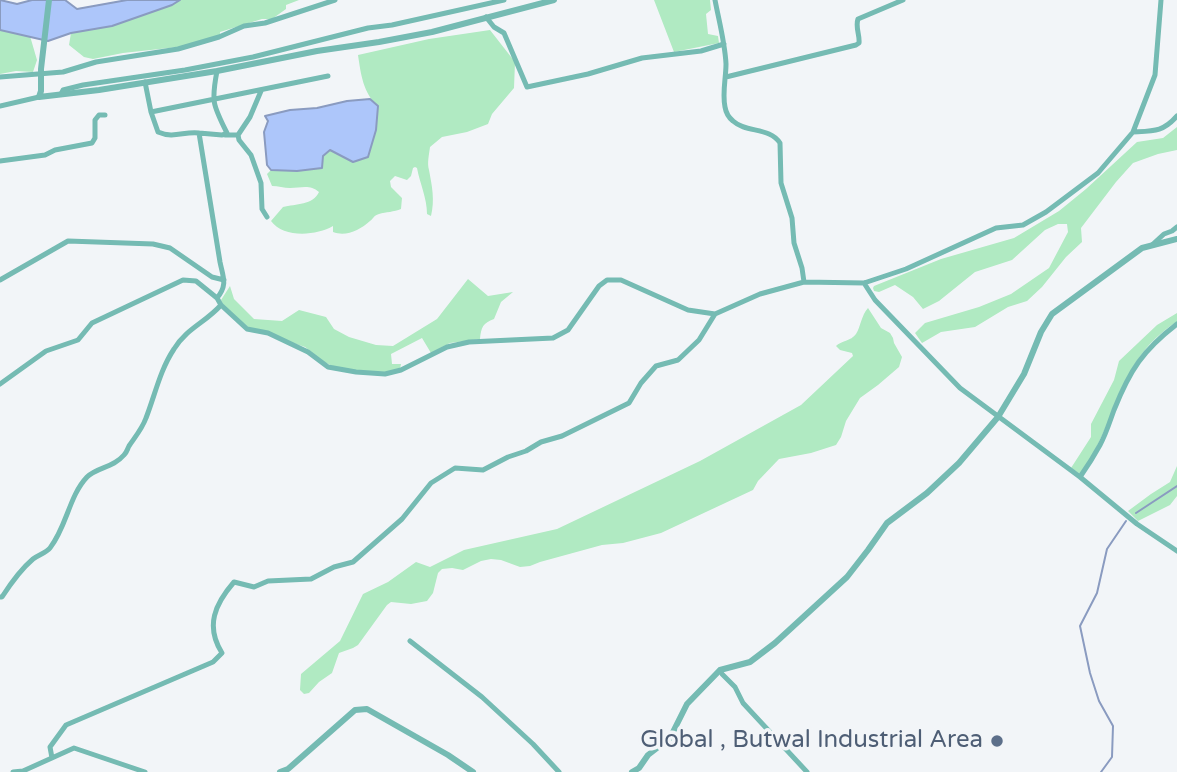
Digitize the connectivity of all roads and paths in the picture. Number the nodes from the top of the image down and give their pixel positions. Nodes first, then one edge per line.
1 (49, 0) edge
2 (335, 0) edge
3 (505, 0) edge
4 (554, 0) edge
5 (715, 0) edge
6 (903, 0) edge
7 (1161, 0) edge
8 (486, 17) junction
9 (724, 44) junction
10 (217, 71) junction
11 (41, 72) junction
12 (328, 76) dead end
13 (0, 77) edge
14 (726, 77) junction
15 (145, 82) junction
16 (261, 91) junction
17 (61, 94) junction
18 (39, 97) junction
19 (213, 99) junction
20 (0, 106) edge
21 (151, 112) junction
22 (105, 114) dead end
23 (1177, 116) edge
24 (1133, 132) junction
25 (199, 133) junction
26 (225, 135) junction
27 (237, 135) junction
28 (0, 161) edge
29 (267, 217) dead end
30 (1177, 227) edge
31 (1177, 239) edge
32 (1152, 245) junction
33 (224, 279) junction
34 (0, 280) edge
35 (804, 282) junction
36 (864, 283) junction
37 (217, 298) junction
38 (220, 305) junction
39 (715, 314) junction
40 (1177, 324) edge
41 (0, 384) edge
42 (998, 418) junction
43 (1080, 477) junction
44 (1177, 551) edge
45 (0, 597) edge
46 (410, 641) dead end
47 (720, 670) junction
48 (52, 758) junction
49 (13, 772) edge
50 (145, 772) edge
51 (280, 772) edge
52 (473, 772) edge
53 (559, 772) edge
54 (632, 772) edge
55 (807, 772) edge

1 - 11 street
2 - 11 street
3 - 17 street
4 - 8 street
5 - 9 street
6 - 14 street
7 - 24 street
8 - 9 street
8 - 10 street
9 - 14 street
10 - 15 street
10 - 19 street
11 - 13 street
11 - 18 street
12 - 16 street
14 - 35 street
15 - 17 street
15 - 21 street
16 - 19 street
16 - 27 street
17 - 18 street
18 - 20 street
19 - 21 street
19 - 26 street
21 - 25 street
22 - 28 street
23 - 24 street
24 - 36 street
25 - 26 street
25 - 33 street
26 - 27 street
27 - 29 street
30 - 32 street
31 - 32 street
32 - 42 street
33 - 34 street
33 - 37 street
35 - 36 street
35 - 39 street
36 - 42 street
37 - 38 street
37 - 41 street
38 - 39 street
38 - 45 street
39 - 48 street
40 - 43 street
42 - 43 street
42 - 47 street
43 - 44 street
46 - 53 street
47 - 54 street
47 - 55 street
48 - 49 street
48 - 50 street
51 - 52 street

